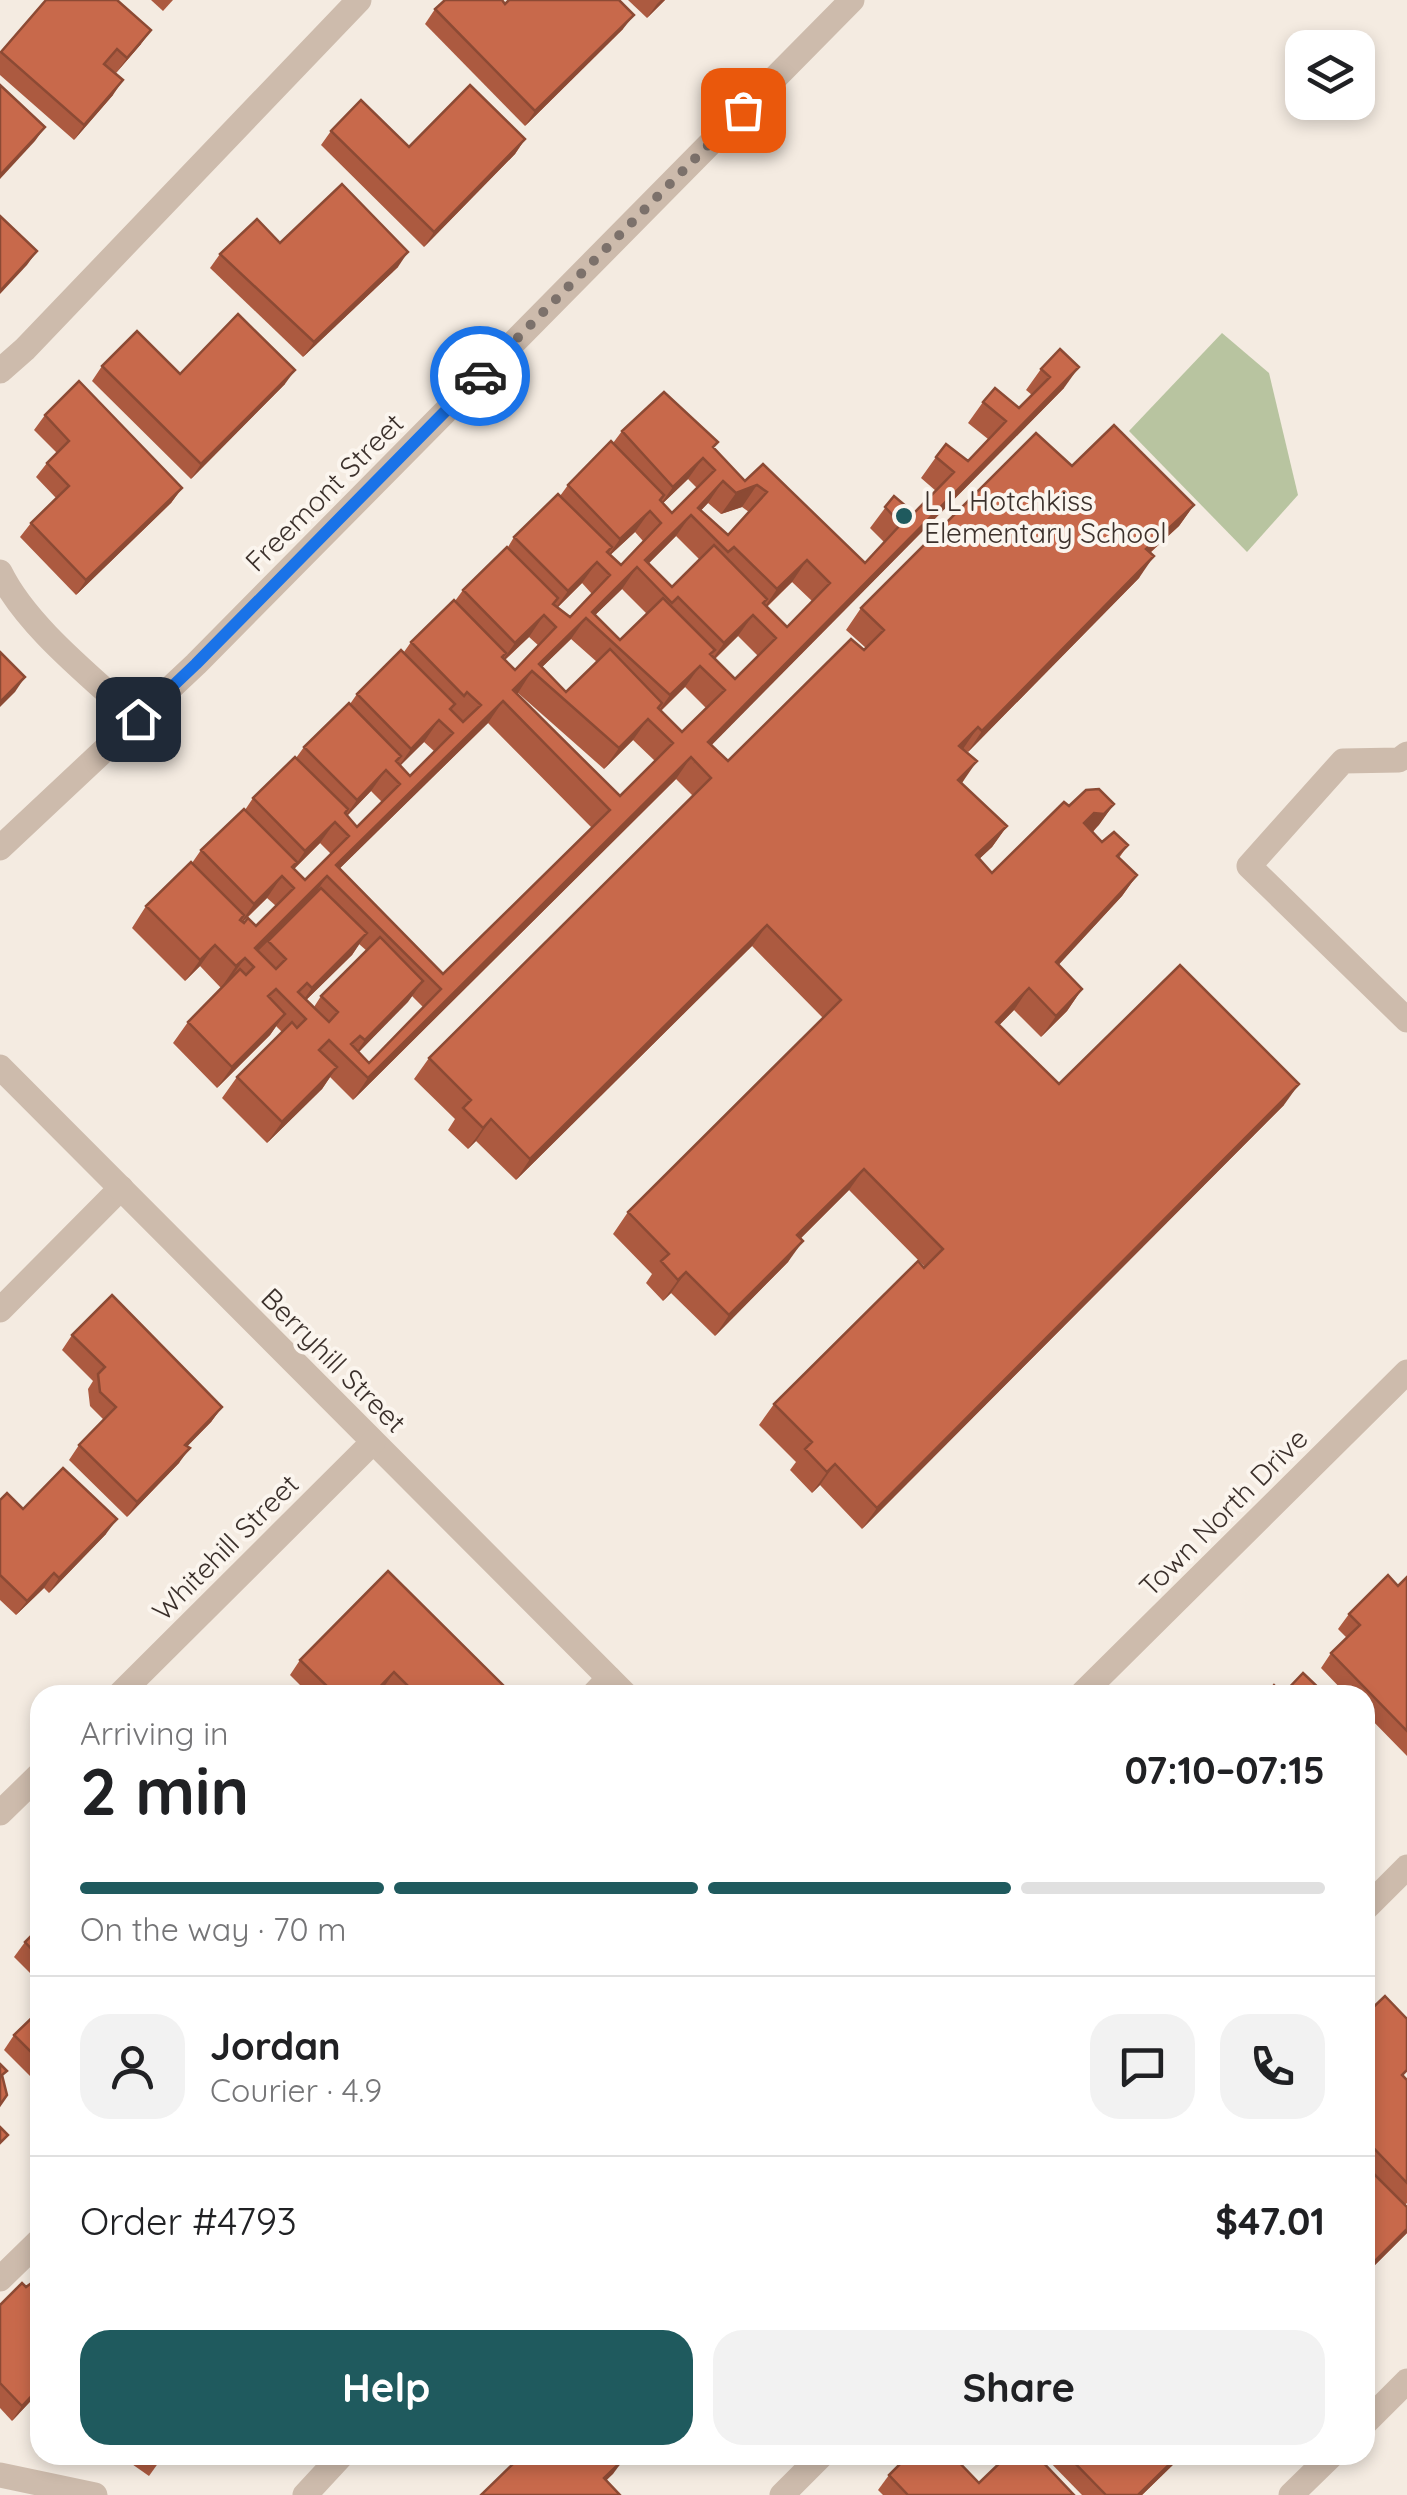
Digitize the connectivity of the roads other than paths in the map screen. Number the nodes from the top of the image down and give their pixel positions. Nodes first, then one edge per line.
1 (359, 0) edge
2 (852, 0) edge
3 (0, 371) edge
4 (0, 572) edge
5 (138, 719) junction
6 (1407, 754) edge
7 (0, 848) edge
8 (1407, 1020) edge
9 (0, 1067) edge
10 (121, 1188) junction
11 (0, 1310) edge
12 (1407, 1372) edge
13 (373, 1442) junction
14 (129, 1685) edge
15 (604, 1685) edge
16 (1092, 1685) edge
17 (30, 1784) edge
18 (0, 1813) edge
19 (1407, 1867) edge
20 (1375, 1899) edge
21 (30, 2250) edge
22 (0, 2280) edge
23 (1407, 2381) edge
24 (1375, 2412) edge
25 (333, 2465) edge
26 (812, 2465) edge
27 (1322, 2465) edge
28 (0, 2476) edge
29 (95, 2495) edge
30 (305, 2495) edge
31 (782, 2495) edge
32 (1291, 2495) edge

1 - 3 street
2 - 5 street, Freemont Street
4 - 5 street
5 - 7 street, Freemont Street
6 - 8 street
9 - 10 street, Berryhill Street
10 - 11 street
10 - 13 street, Berryhill Street
12 - 16 street, Town North Drive
13 - 14 street, Whitehill Street
13 - 15 street, Berryhill Street
17 - 18 street
19 - 20 street
21 - 22 street
23 - 24 street
25 - 30 street
26 - 31 street
27 - 32 street
28 - 29 street

